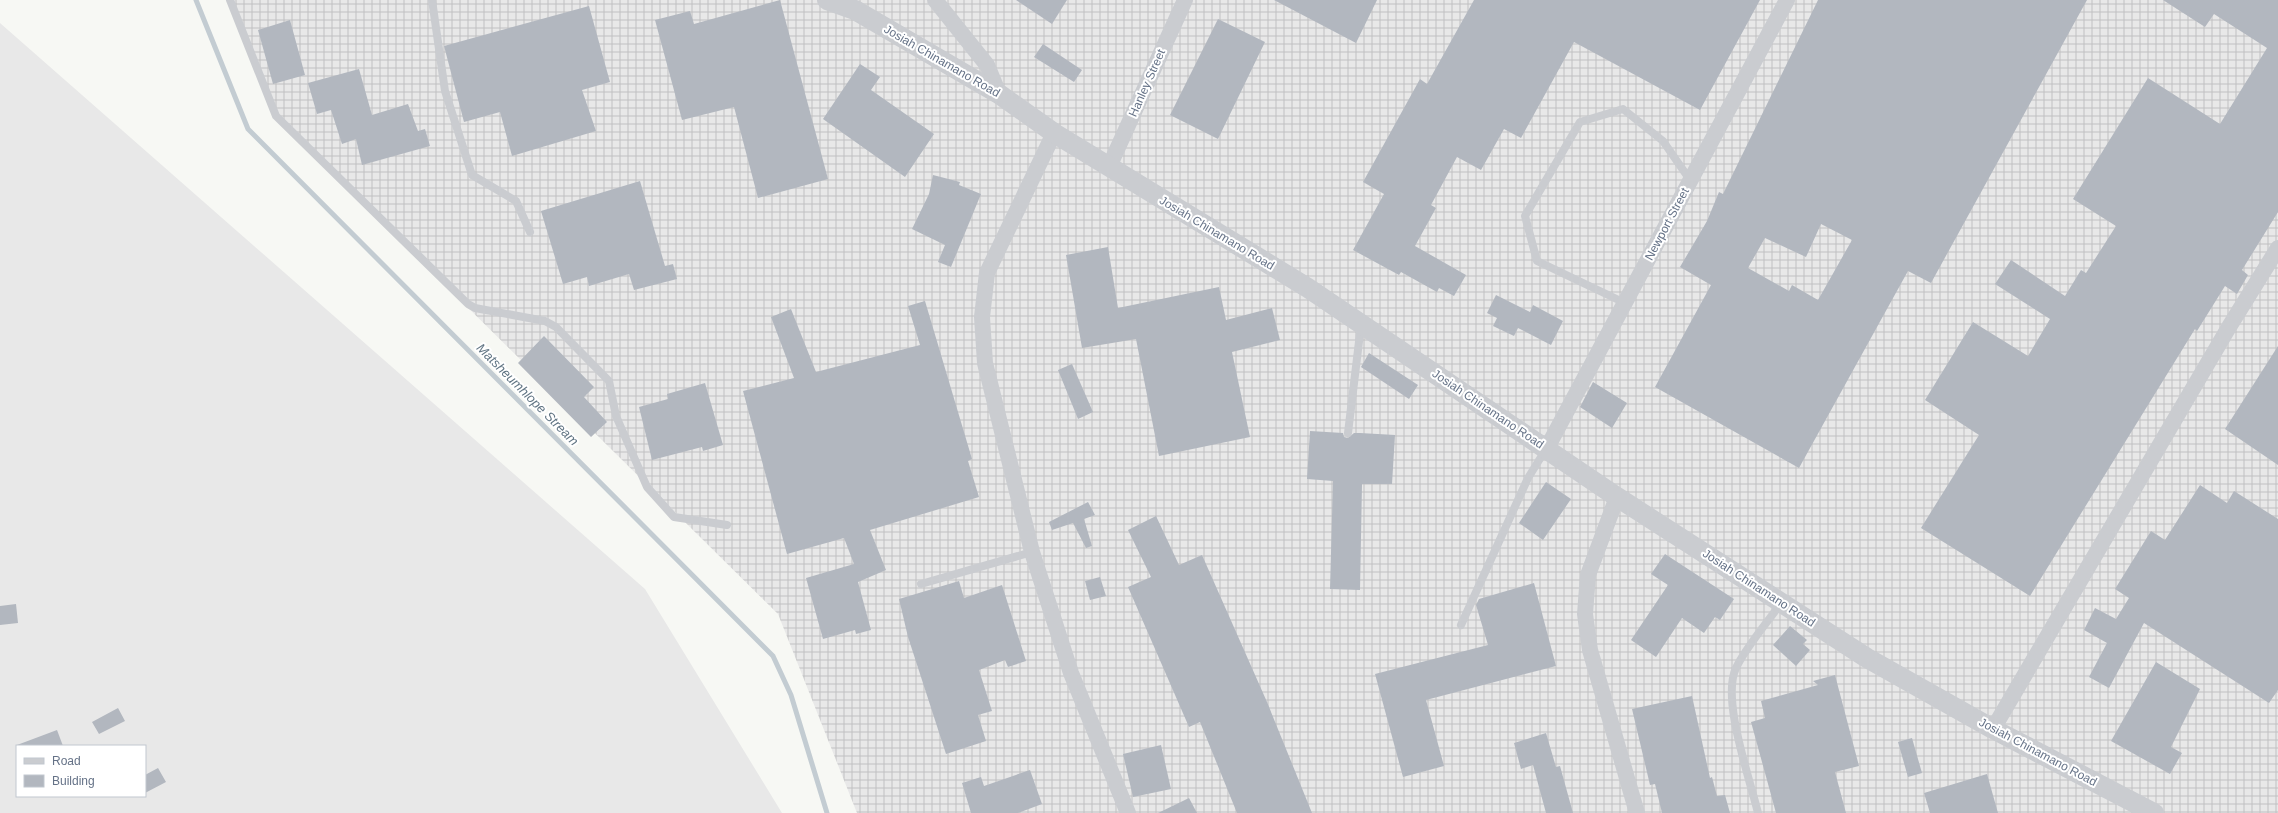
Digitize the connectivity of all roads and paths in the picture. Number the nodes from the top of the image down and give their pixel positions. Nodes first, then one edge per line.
1 (230, 0) edge
2 (432, 0) edge
3 (826, 0) edge
4 (935, 0) edge
5 (1185, 0) edge
6 (1787, 0) edge
7 (856, 5) edge
8 (999, 94) junction
9 (1054, 133) junction
10 (1109, 167) junction
11 (1690, 180) junction
12 (530, 232) dead end
13 (2278, 248) edge
14 (1625, 303) junction
15 (1361, 324) junction
16 (1348, 433) dead end
17 (1547, 448) junction
18 (1617, 496) junction
19 (727, 525) dead end
20 (1032, 552) junction
21 (921, 584) dead end
22 (1781, 602) junction
23 (1461, 625) dead end
24 (1993, 729) junction
25 (1128, 813) edge
26 (1638, 813) edge
27 (1758, 813) edge
28 (2154, 813) edge

1 - 19 lane
2 - 12 lane
3 - 7 street, Josiah Chinamano Road
4 - 8 street
5 - 10 street, Hanley Street
6 - 11 street, Newport Street
7 - 8 street, Josiah Chinamano Road
8 - 9 street, Josiah Chinamano Road
9 - 10 street, Josiah Chinamano Road
9 - 20 street
10 - 15 street, Josiah Chinamano Road
11 - 14 street, Newport Street
11 - 14 lane
13 - 24 street
14 - 17 street, Newport Street
15 - 16 lane
15 - 17 street, Josiah Chinamano Road
17 - 18 street, Josiah Chinamano Road
17 - 23 lane
18 - 22 street, Josiah Chinamano Road
18 - 26 street
20 - 21 lane
20 - 25 street
22 - 24 street, Josiah Chinamano Road
22 - 27 lane
24 - 28 street, Josiah Chinamano Road

